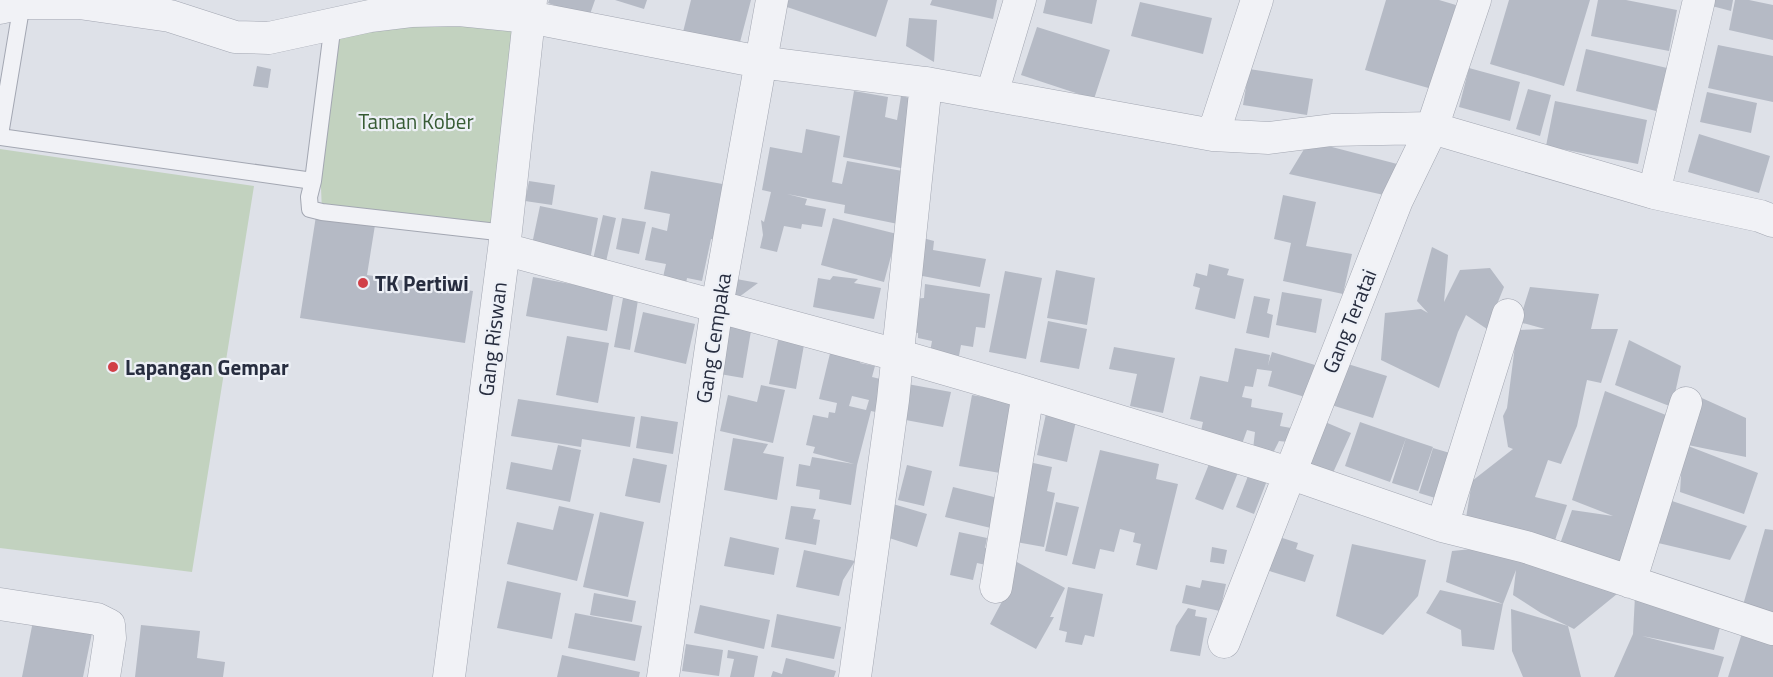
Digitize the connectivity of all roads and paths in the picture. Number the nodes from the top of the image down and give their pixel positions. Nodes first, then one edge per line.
1 (772, 0) edge
2 (1020, 0) edge
3 (1257, 0) edge
4 (1474, 0) edge
5 (1699, 0) edge
6 (15, 3) edge
7 (530, 8) edge
8 (335, 11) edge
9 (760, 62) junction
10 (926, 83) junction
11 (992, 94) junction
12 (1431, 128) junction
13 (1213, 135) junction
14 (0, 136) edge
15 (314, 181) junction
16 (1654, 193) junction
17 (1773, 221) edge
18 (505, 241) junction
19 (717, 306) junction
20 (1508, 315) dead end
21 (897, 355) junction
22 (1028, 393) junction
23 (1686, 403) dead end
24 (1289, 473) junction
25 (1442, 526) junction
26 (1630, 582) junction
27 (996, 587) dead end
28 (0, 604) edge
29 (1773, 629) edge
30 (1224, 642) dead end
31 (104, 677) edge
32 (449, 677) edge
33 (663, 677) edge
34 (855, 677) edge

1 - 9 street, Gang Cempaka
2 - 11 street
3 - 13 street
4 - 12 street, Gang Teratai
5 - 16 street
6 - 8 street
6 - 14 lane
7 - 8 street
7 - 9 street
7 - 18 street, Gang Riswan
8 - 15 lane
9 - 10 street
9 - 19 street, Gang Cempaka
10 - 11 street
10 - 21 street
11 - 13 street
12 - 13 street
12 - 16 street
12 - 24 street, Gang Teratai
14 - 15 lane
15 - 18 lane
16 - 17 street
18 - 19 street
18 - 32 street, Gang Riswan
19 - 21 street
19 - 33 street, Gang Cempaka
20 - 25 street
21 - 22 street
21 - 34 street
22 - 24 street
22 - 27 street
23 - 26 street
24 - 25 street
24 - 30 street, Gang Teratai
25 - 26 street
26 - 29 street
28 - 31 street

